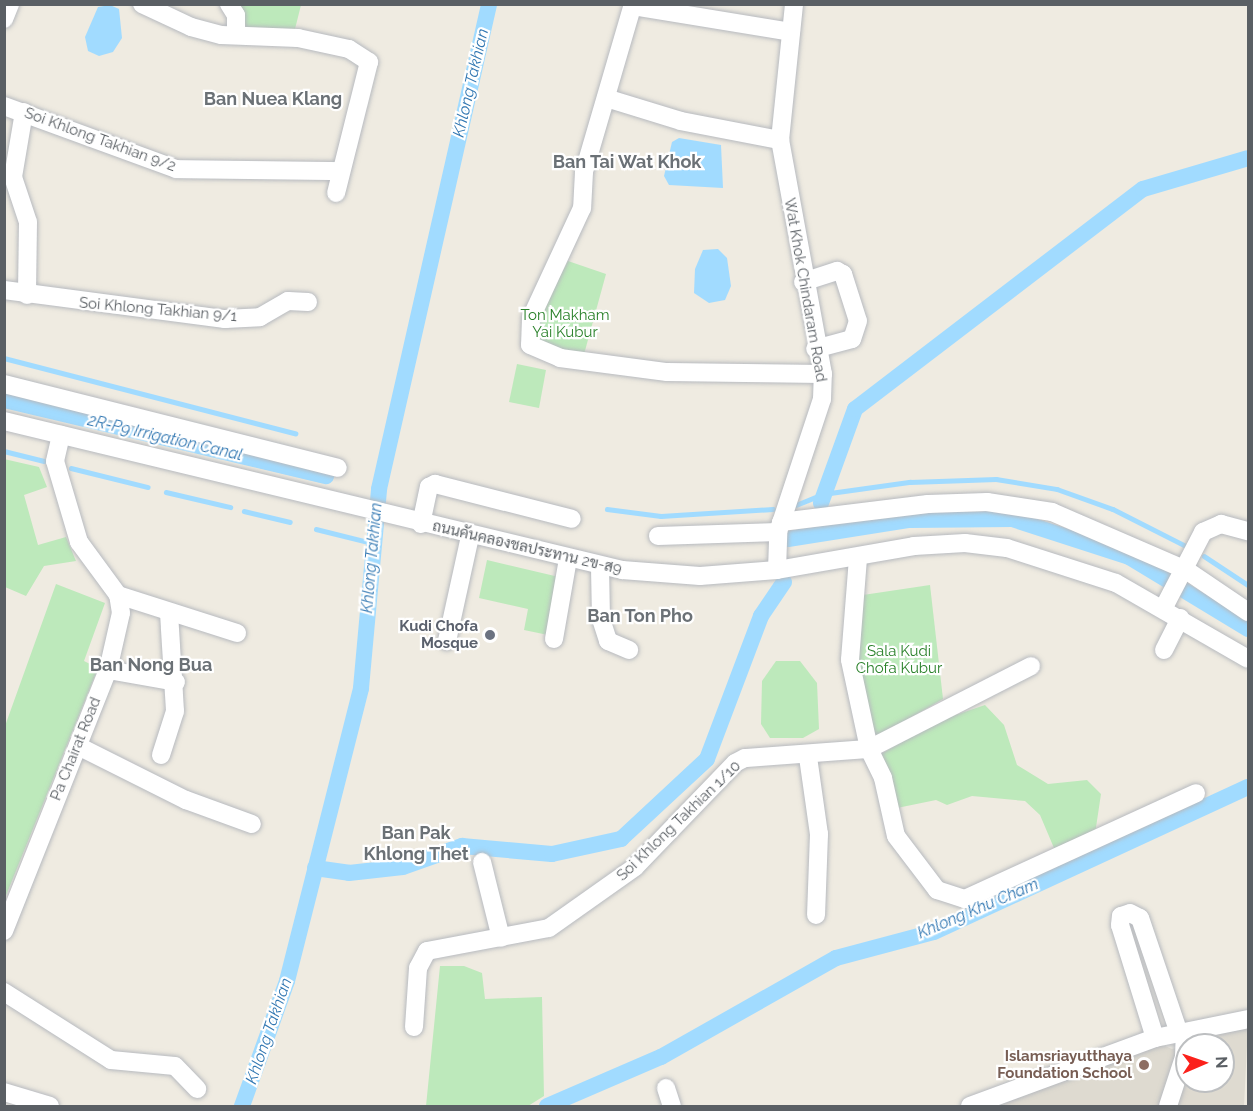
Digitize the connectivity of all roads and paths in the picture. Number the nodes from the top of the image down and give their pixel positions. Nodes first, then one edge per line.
1 (10, 4) edge
2 (142, 4) edge
3 (229, 4) edge
4 (794, 4) edge
5 (633, 5) edge
6 (4, 19) edge
7 (791, 32) junction
8 (236, 35) junction
9 (606, 98) junction
10 (4, 106) edge
11 (24, 112) junction
12 (780, 140) junction
13 (341, 171) junction
14 (336, 193) dead end
15 (803, 282) junction
16 (4, 290) edge
17 (27, 295) junction
18 (308, 303) dead end
19 (815, 349) junction
20 (823, 374) junction
21 (4, 384) edge
22 (4, 421) edge
23 (61, 435) junction
24 (338, 468) dead end
25 (572, 519) dead end
26 (413, 523) junction
27 (779, 527) junction
28 (1248, 531) edge
29 (470, 536) junction
30 (658, 536) dead end
31 (858, 558) junction
32 (568, 559) junction
33 (600, 567) junction
34 (777, 570) junction
35 (1185, 571) junction
36 (118, 595) junction
37 (1167, 603) junction
38 (169, 612) junction
39 (1248, 612) edge
40 (1180, 618) junction
41 (237, 633) dead end
42 (554, 639) dead end
43 (447, 641) dead end
44 (629, 650) dead end
45 (1164, 650) dead end
46 (1248, 659) edge
47 (1031, 666) dead end
48 (108, 670) junction
49 (176, 682) junction
50 (78, 746) junction
51 (869, 749) junction
52 (161, 755) dead end
53 (808, 757) junction
54 (1196, 793) dead end
55 (252, 824) dead end
56 (482, 862) dead end
57 (816, 915) dead end
58 (4, 931) edge
59 (501, 938) junction
60 (4, 992) edge
61 (1248, 1019) edge
62 (414, 1027) dead end
63 (1182, 1033) joint
64 (1175, 1034) edge
65 (1155, 1038) junction
66 (1175, 1086) edge
67 (666, 1088) dead end
68 (197, 1089) dead end
69 (4, 1092) edge
70 (50, 1107) edge
71 (672, 1107) edge
72 (970, 1107) edge
73 (1168, 1107) edge

1 - 6 street
2 - 8 street
3 - 8 street
4 - 7 street, Wat Khok Chindaram Road
5 - 7 street
5 - 9 street
7 - 12 street, Wat Khok Chindaram Road
8 - 13 street
9 - 12 street
9 - 20 street
10 - 11 street, Soi Khlong Takhian 9/2
11 - 13 street, Soi Khlong Takhian 9/2
11 - 17 street
12 - 15 street, Wat Khok Chindaram Road
13 - 14 street
15 - 19 street, Wat Khok Chindaram Road
15 - 19 street
16 - 17 street, Soi Khlong Takhian 9/1
17 - 18 street, Soi Khlong Takhian 9/1
19 - 20 street, Wat Khok Chindaram Road
20 - 27 street, Wat Khok Chindaram Road
21 - 24 street
22 - 23 street, ถนนคันคลองชลประทาน 2ข-ส9
23 - 26 street, ถนนคันคลองชลประทาน 2ข-ส9
23 - 36 street
25 - 26 street
26 - 29 street, ถนนคันคลองชลประทาน 2ข-ส9
27 - 30 street
27 - 34 street, Wat Khok Chindaram Road
27 - 35 street
28 - 35 street
29 - 32 street, ถนนคันคลองชลประทาน 2ข-ส9
29 - 43 street
31 - 34 street, ถนนคันคลองชลประทาน 2ข-ส9
31 - 37 street, ถนนคันคลองชลประทาน 2ข-ส9
31 - 51 street
32 - 33 street, ถนนคันคลองชลประทาน 2ข-ส9
32 - 42 street
33 - 34 street, ถนนคันคลองชลประทาน 2ข-ส9
33 - 44 street
35 - 37 street
35 - 39 street
36 - 38 street
36 - 48 street, Pa Chairat Road
37 - 40 street, ถนนคันคลองชลประทาน 2ข-ส9
38 - 41 street
38 - 49 street
40 - 45 street
40 - 46 street, ถนนคันคลองชลประทาน 2ข-ส9
47 - 51 street, Soi Khlong Takhian 1/10
48 - 49 street
48 - 50 street, Pa Chairat Road
49 - 52 street
50 - 55 street
50 - 58 street, Pa Chairat Road
51 - 53 street, Soi Khlong Takhian 1/10
51 - 54 street
53 - 57 street
53 - 59 street, Soi Khlong Takhian 1/10
56 - 59 street
59 - 62 street, Soi Khlong Takhian 1/10
60 - 68 street
61 - 63 street
63 - 65 street
64 - 65 street
65 - 72 street
66 - 73 street
67 - 71 street
69 - 70 street

